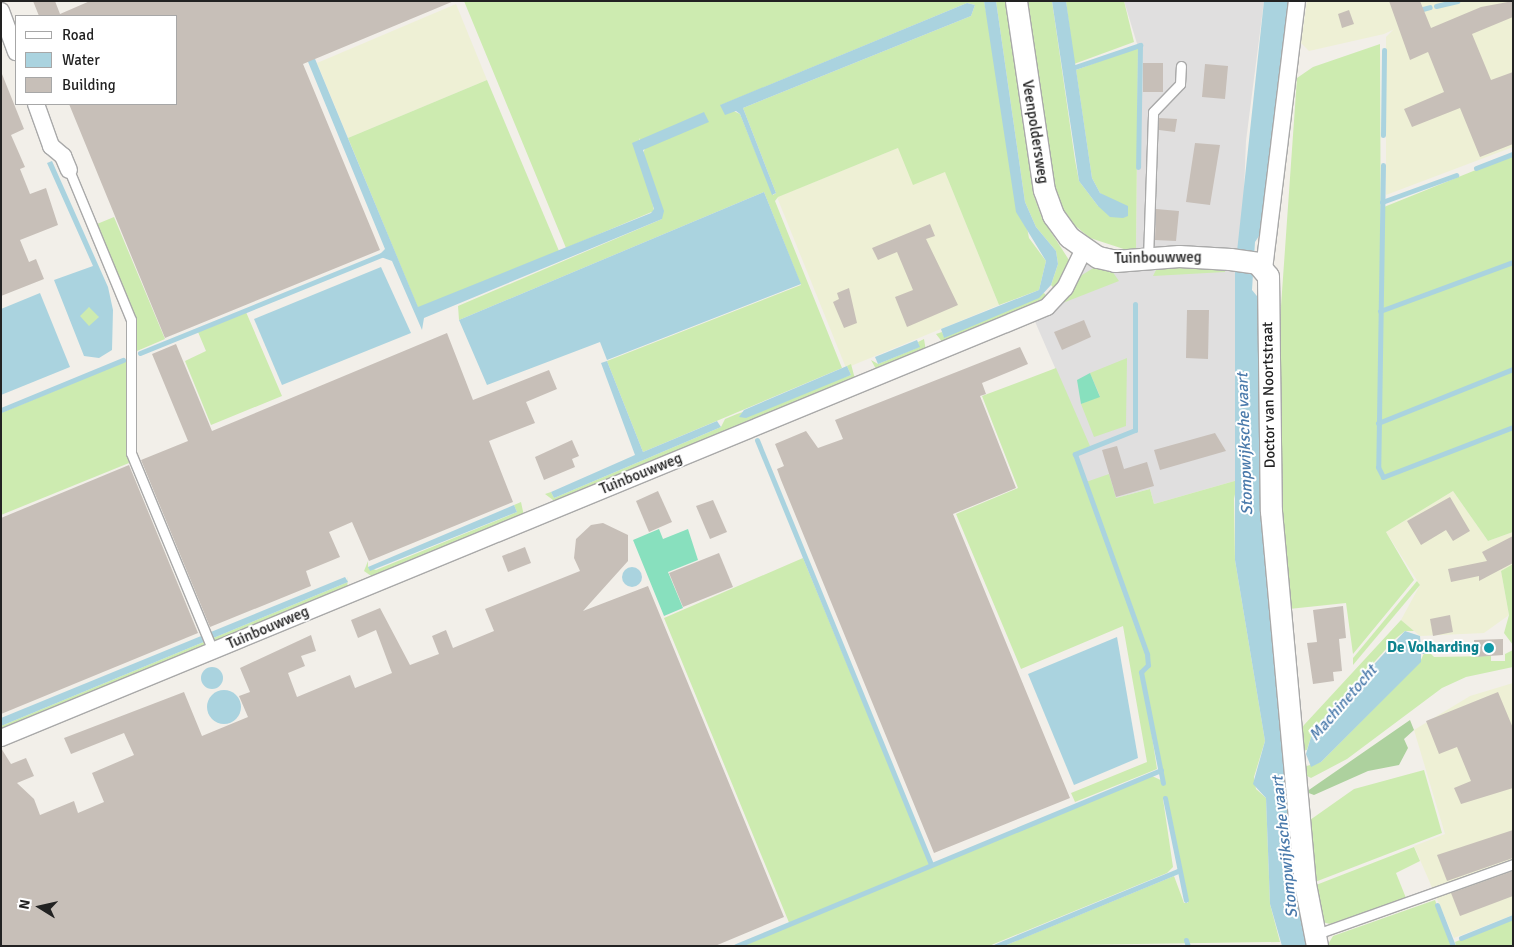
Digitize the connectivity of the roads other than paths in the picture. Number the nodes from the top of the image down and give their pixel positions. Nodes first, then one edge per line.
1 (1016, 1) edge
2 (1297, 1) edge
3 (1, 11) edge
4 (15, 49) edge
5 (1181, 66) dead end
6 (36, 105) edge
7 (69, 170) joint
8 (1084, 249) junction
9 (1148, 261) junction
10 (1260, 266) junction
11 (211, 646) junction
12 (1, 738) edge
13 (1513, 864) edge
14 (1316, 941) edge

1 - 8 street, Veenpoldersweg
2 - 10 street, Doctor van Noortstraat
3 - 4 street
5 - 9 lane
6 - 7 street
7 - 11 lane
8 - 9 street, Tuinbouwweg
8 - 11 street, Tuinbouwweg
9 - 10 street, Tuinbouwweg
10 - 14 street, Doctor van Noortstraat
11 - 12 street, Tuinbouwweg
13 - 14 lane

